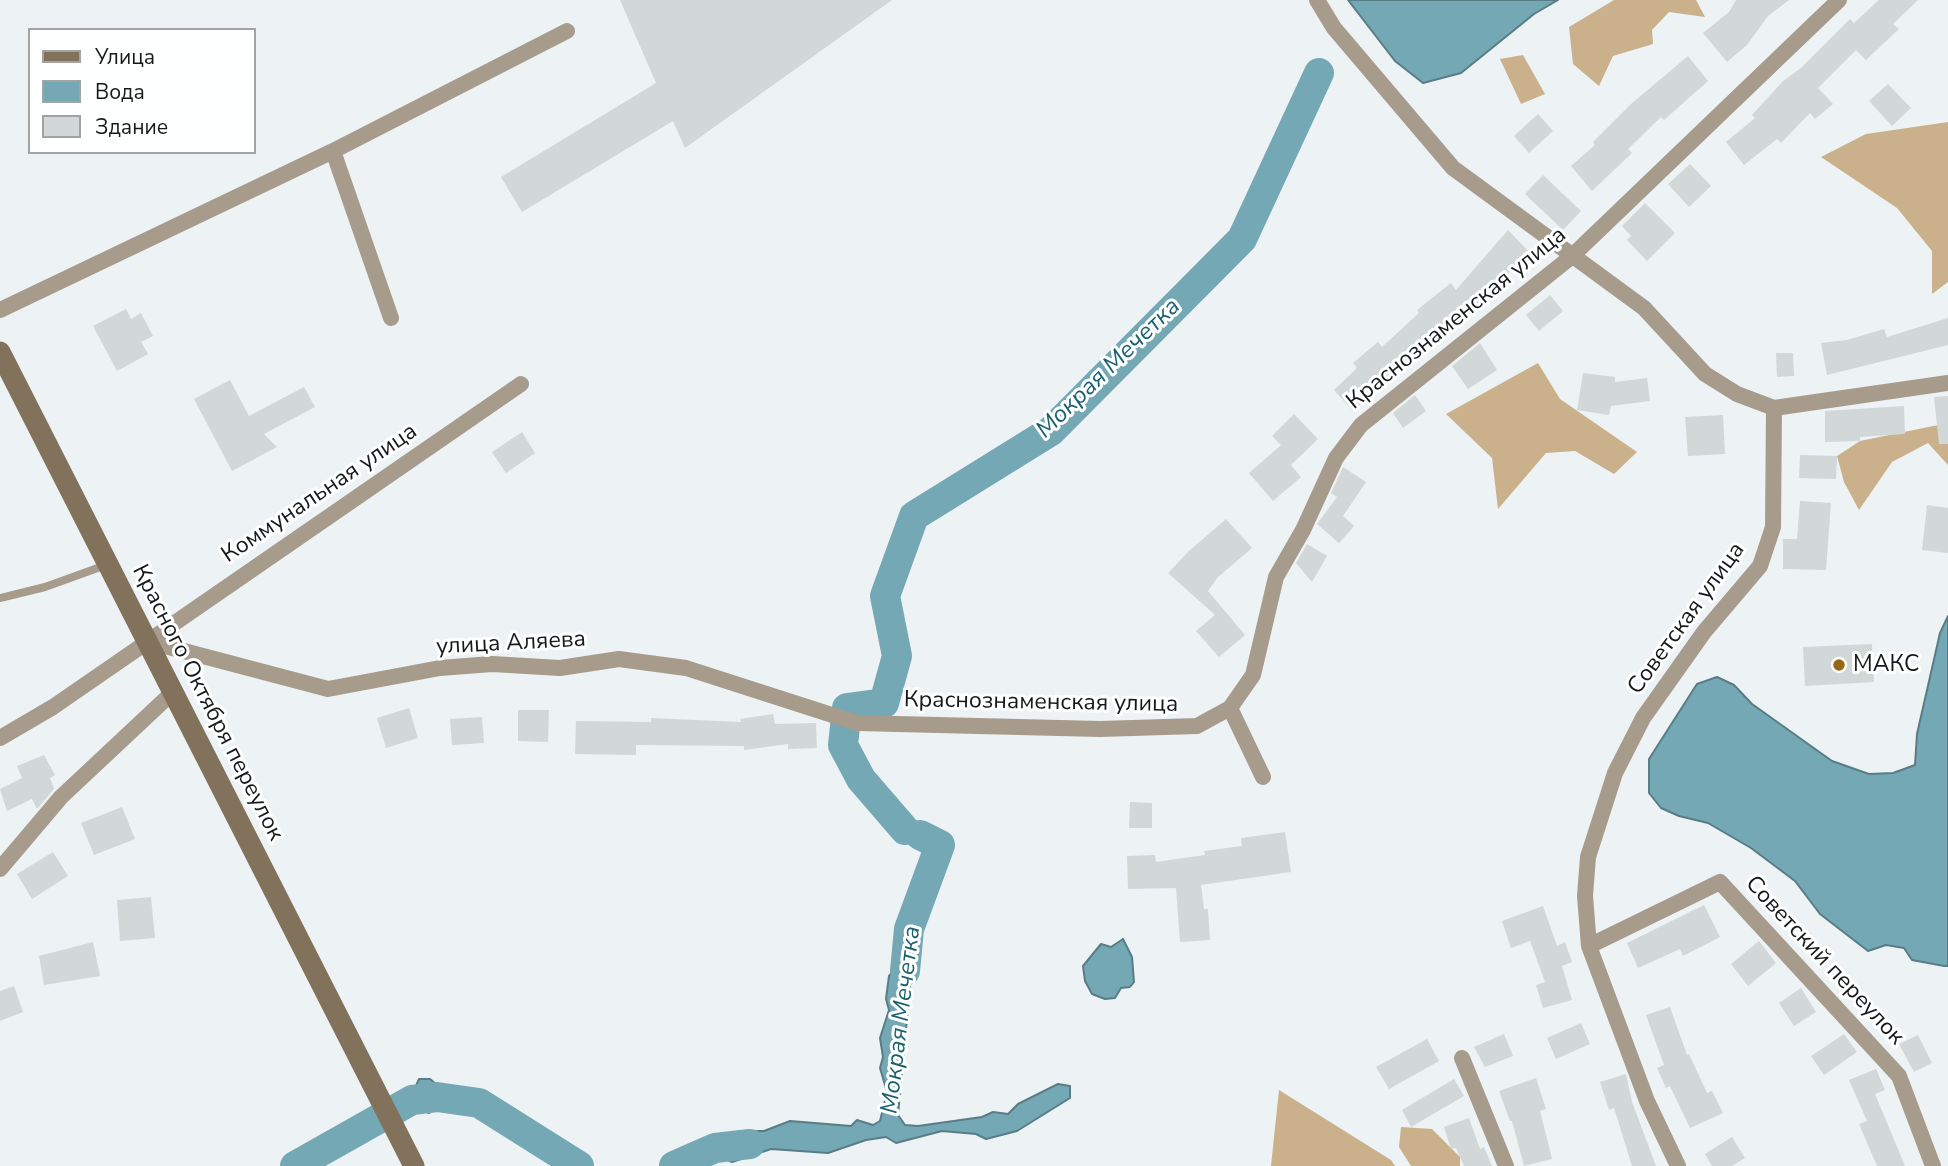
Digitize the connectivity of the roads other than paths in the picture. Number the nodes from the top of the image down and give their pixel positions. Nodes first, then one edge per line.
1 (1317, 0) edge
2 (1839, 0) edge
3 (567, 31) dead end
4 (333, 151) junction
5 (1571, 257) junction
6 (0, 310) edge
7 (391, 318) dead end
8 (0, 352) edge
9 (1948, 383) edge
10 (521, 384) dead end
11 (1774, 408) junction
12 (106, 565) junction
13 (0, 598) edge
14 (146, 641) junction
15 (172, 693) junction
16 (1230, 708) junction
17 (857, 723) joint
18 (0, 738) edge
19 (1263, 777) dead end
20 (0, 869) edge
21 (1589, 946) junction
22 (1462, 1058) dead end
23 (412, 1161) edge
24 (1506, 1166) edge
25 (1678, 1166) edge
26 (1933, 1166) edge

1 - 5 street
2 - 5 street, Краснознаменская улица
3 - 4 street
4 - 6 street
4 - 7 street
5 - 11 street
5 - 16 street, Краснознаменская улица
8 - 12 street, Красного Октября переулок
9 - 11 street
10 - 14 street, Коммунальная улица
11 - 21 street, Советская улица
12 - 13 lane
12 - 14 street, Красного Октября переулок
14 - 15 street, Красного Октября переулок
14 - 17 street, улица Аляева
14 - 18 street, Коммунальная улица
15 - 20 street
15 - 23 street, Красного Октября переулок
16 - 17 street, Краснознаменская улица
16 - 19 street
21 - 25 street, Советская улица
21 - 26 street, Советский переулок
22 - 24 street

